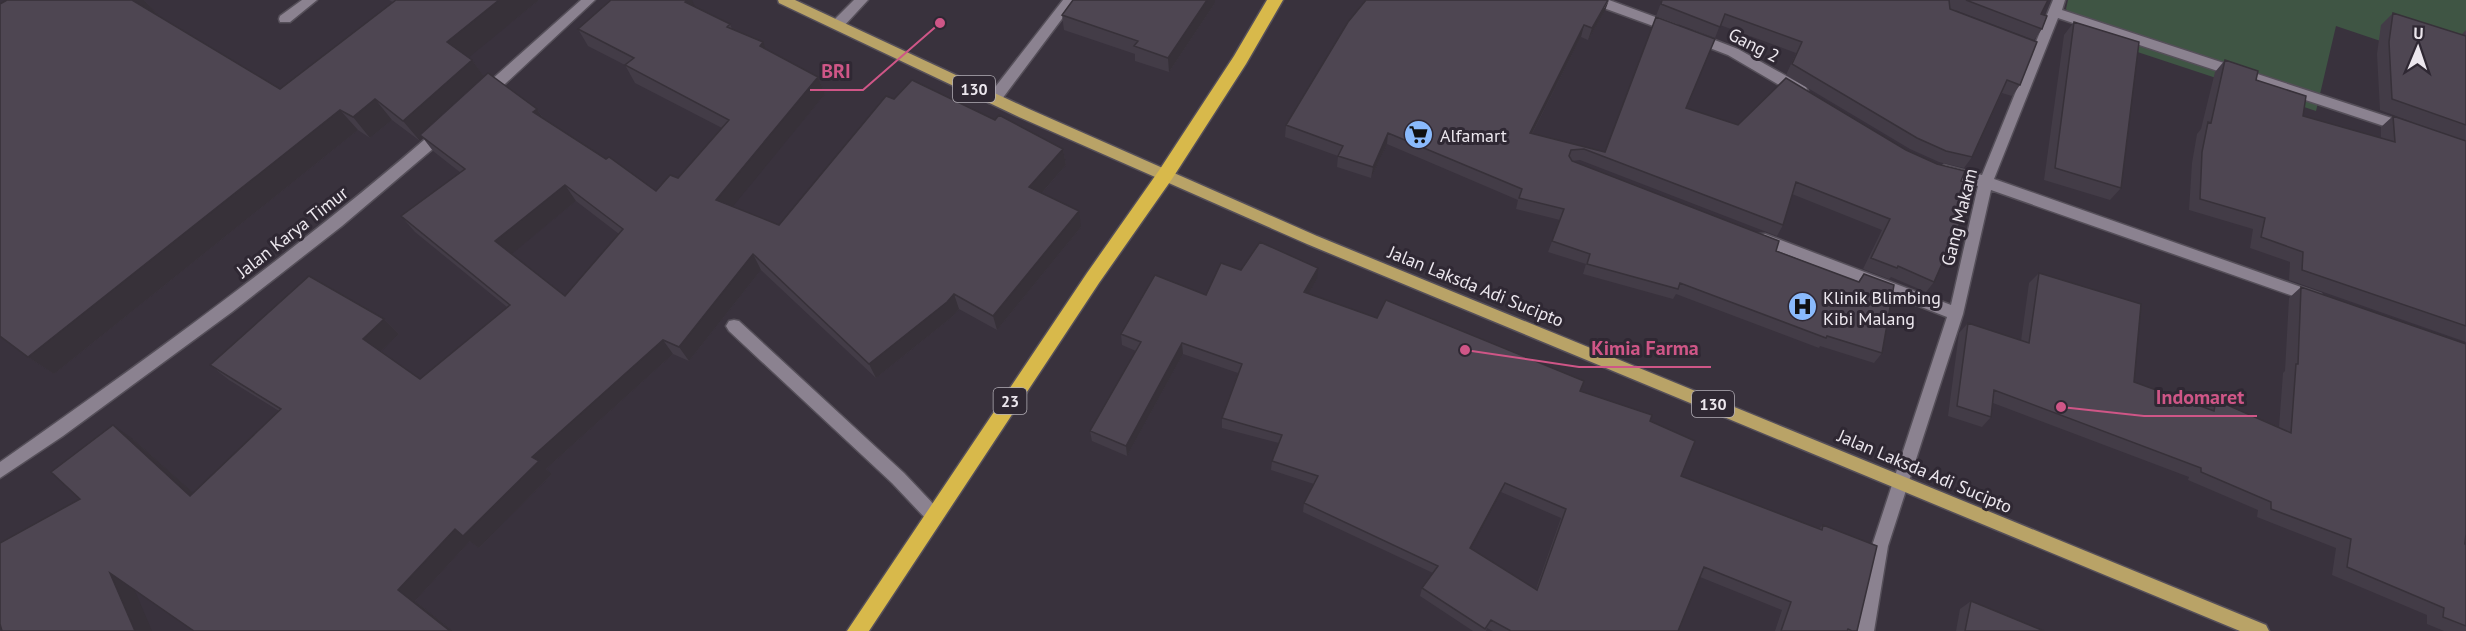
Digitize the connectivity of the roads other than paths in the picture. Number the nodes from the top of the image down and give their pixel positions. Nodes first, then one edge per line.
1 (311, 0) edge
2 (589, 0) edge
3 (784, 0) edge
4 (862, 0) edge
5 (1070, 0) edge
6 (1275, 0) edge
7 (1595, 0) edge
8 (2056, 6) edge
9 (285, 19) dead end
10 (838, 24) junction
11 (1809, 96) edge
12 (994, 99) junction
13 (477, 101) edge
14 (452, 124) edge
15 (2414, 131) edge
16 (1935, 169) edge
17 (1166, 174) junction
18 (1986, 182) junction
19 (1748, 233) edge
20 (2332, 304) edge
21 (1956, 314) junction
22 (734, 326) dead end
23 (0, 471) edge
24 (1901, 482) junction
25 (933, 515) junction
26 (857, 631) edge
27 (1865, 631) edge
28 (2260, 631) edge

1 - 9 street
2 - 13 street
3 - 10 main road, Jalan Laksda Adi Sucipto / 130
4 - 10 street
5 - 12 street
6 - 17 highway, 23
7 - 11 street, Gang 2
8 - 15 street
8 - 18 street, Gang Makam
10 - 12 main road, Jalan Laksda Adi Sucipto / 130
12 - 17 main road, Jalan Laksda Adi Sucipto / 130
14 - 23 street, Jalan Karya Timur
16 - 18 street
17 - 24 main road, Jalan Laksda Adi Sucipto / 130
17 - 25 highway, 23
18 - 20 street
18 - 21 street, Gang Makam
19 - 21 street
21 - 24 street, Gang Makam
22 - 25 street
24 - 27 street, Gang Makam
24 - 28 main road, Jalan Laksda Adi Sucipto / 130
25 - 26 highway, 23

